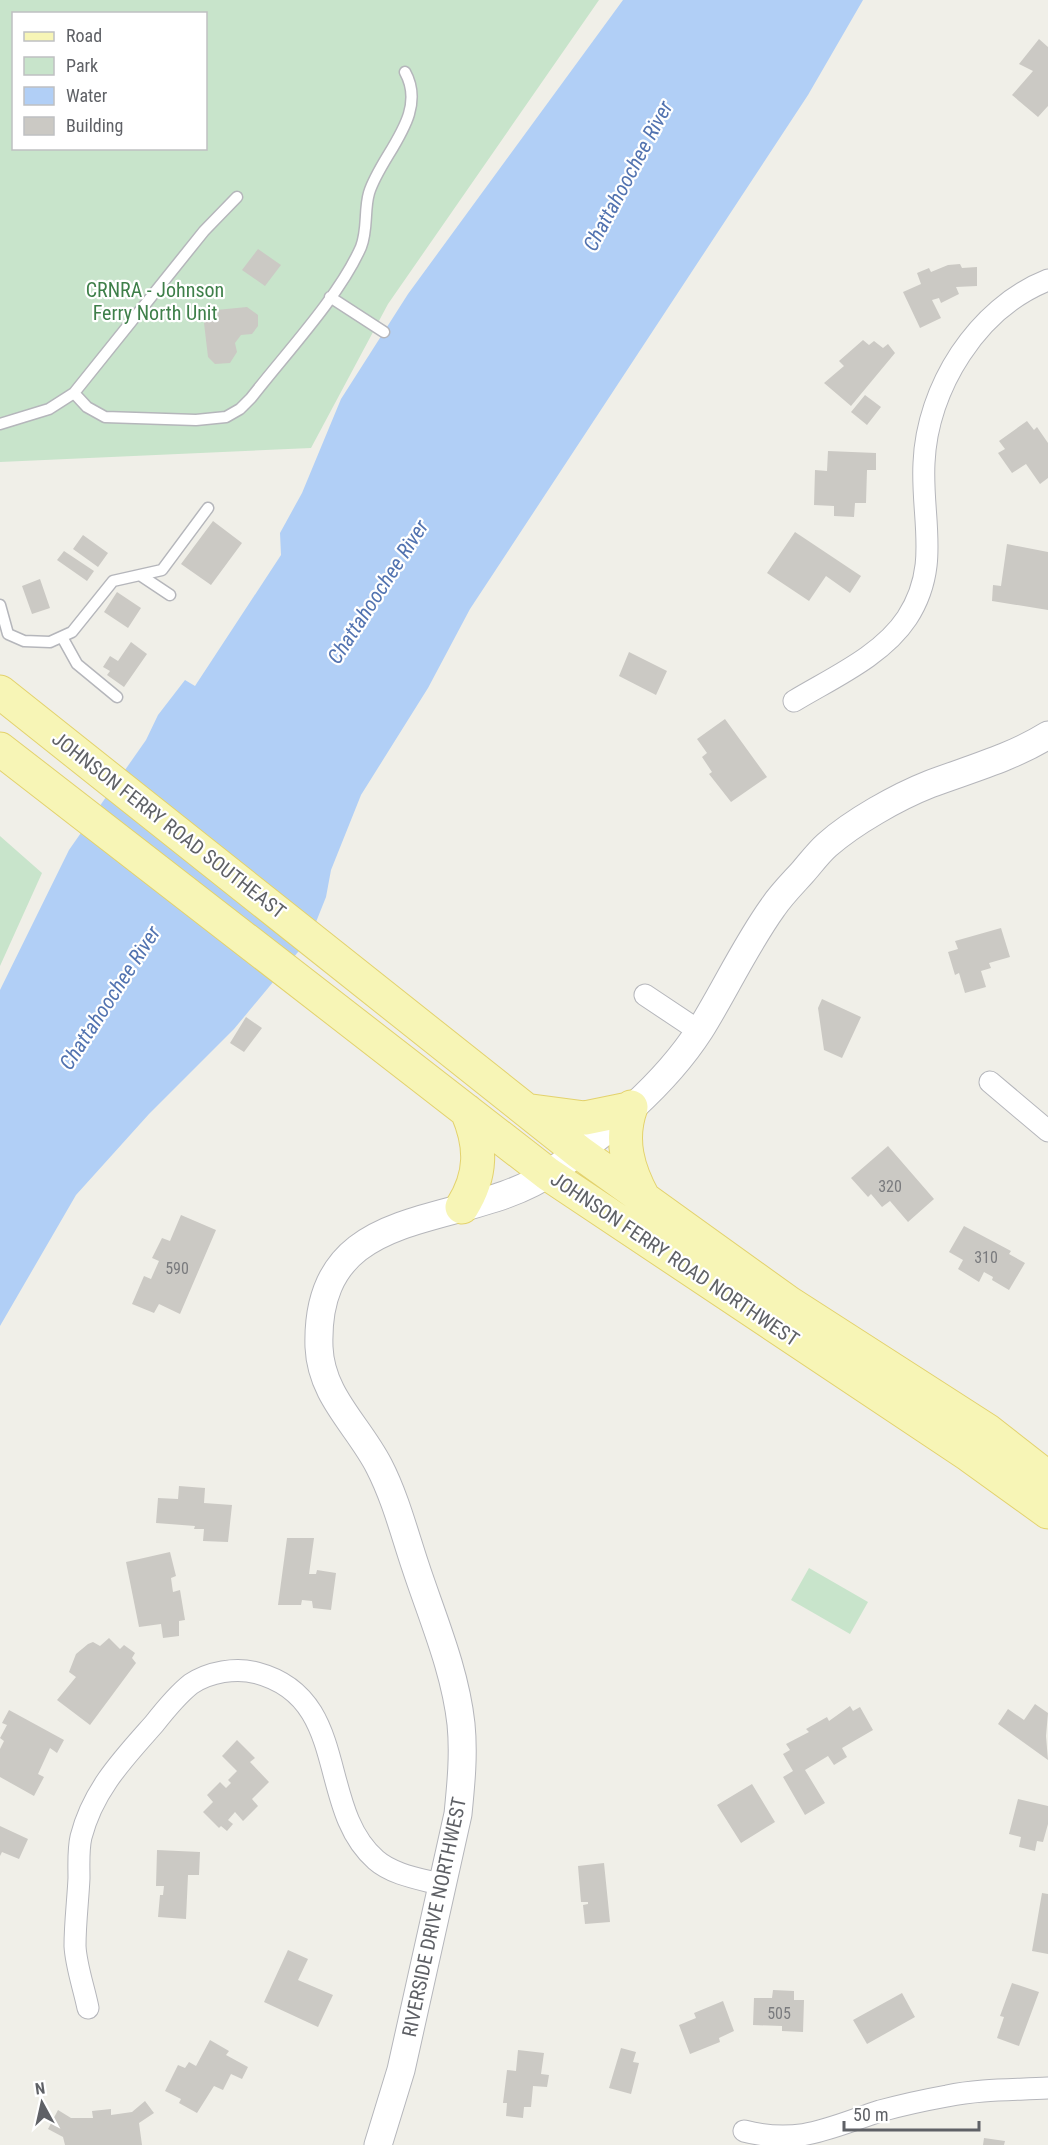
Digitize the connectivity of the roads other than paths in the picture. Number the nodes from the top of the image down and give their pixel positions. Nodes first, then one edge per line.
1 (405, 72) dead end
2 (237, 197) dead end
3 (1048, 280) edge
4 (330, 297) junction
5 (384, 332) dead end
6 (74, 393) junction
7 (0, 424) edge
8 (208, 508) dead end
9 (140, 575) junction
10 (170, 595) dead end
11 (0, 605) edge
12 (62, 637) junction
13 (0, 692) edge
14 (117, 697) dead end
15 (794, 701) dead end
16 (1048, 735) edge
17 (0, 749) edge
18 (338, 958) joint
19 (645, 994) dead end
20 (699, 1031) junction
21 (990, 1082) dead end
22 (630, 1108) junction
23 (527, 1110) junction
24 (467, 1111) junction
25 (1048, 1131) edge
26 (579, 1152) junction
27 (548, 1174) junction
28 (644, 1199) junction
29 (462, 1207) junction
30 (1048, 1478) edge
31 (1048, 1512) edge
32 (443, 1885) junction
33 (88, 2008) dead end
34 (1048, 2088) edge
35 (744, 2132) dead end
36 (378, 2145) edge

1 - 4 lane
2 - 6 lane
3 - 15 street
4 - 5 lane
4 - 6 lane
6 - 7 lane
8 - 9 lane
9 - 10 lane
9 - 12 lane
11 - 12 lane
12 - 14 lane
13 - 18 main road, JOHNSON FERRY ROAD SOUTHEAST
16 - 20 street, RIVERSIDE DRIVE NORTHWEST
17 - 24 main road, JOHNSON FERRY ROAD NORTHWEST
18 - 23 main road, JOHNSON FERRY ROAD NORTHWEST
19 - 20 street
20 - 22 street, RIVERSIDE DRIVE NORTHWEST
21 - 25 street
22 - 23 main road
22 - 26 street, RIVERSIDE DRIVE NORTHWEST
22 - 28 main road
23 - 26 main road, JOHNSON FERRY ROAD NORTHWEST
24 - 27 main road, JOHNSON FERRY ROAD NORTHWEST
24 - 29 main road
26 - 27 street, RIVERSIDE DRIVE NORTHWEST
26 - 28 main road, JOHNSON FERRY ROAD NORTHWEST
27 - 29 street, RIVERSIDE DRIVE NORTHWEST
27 - 31 main road, JOHNSON FERRY ROAD NORTHWEST
28 - 30 main road, JOHNSON FERRY ROAD NORTHWEST
29 - 32 street, RIVERSIDE DRIVE NORTHWEST
32 - 33 street
32 - 36 street, RIVERSIDE DRIVE NORTHWEST
34 - 35 street

